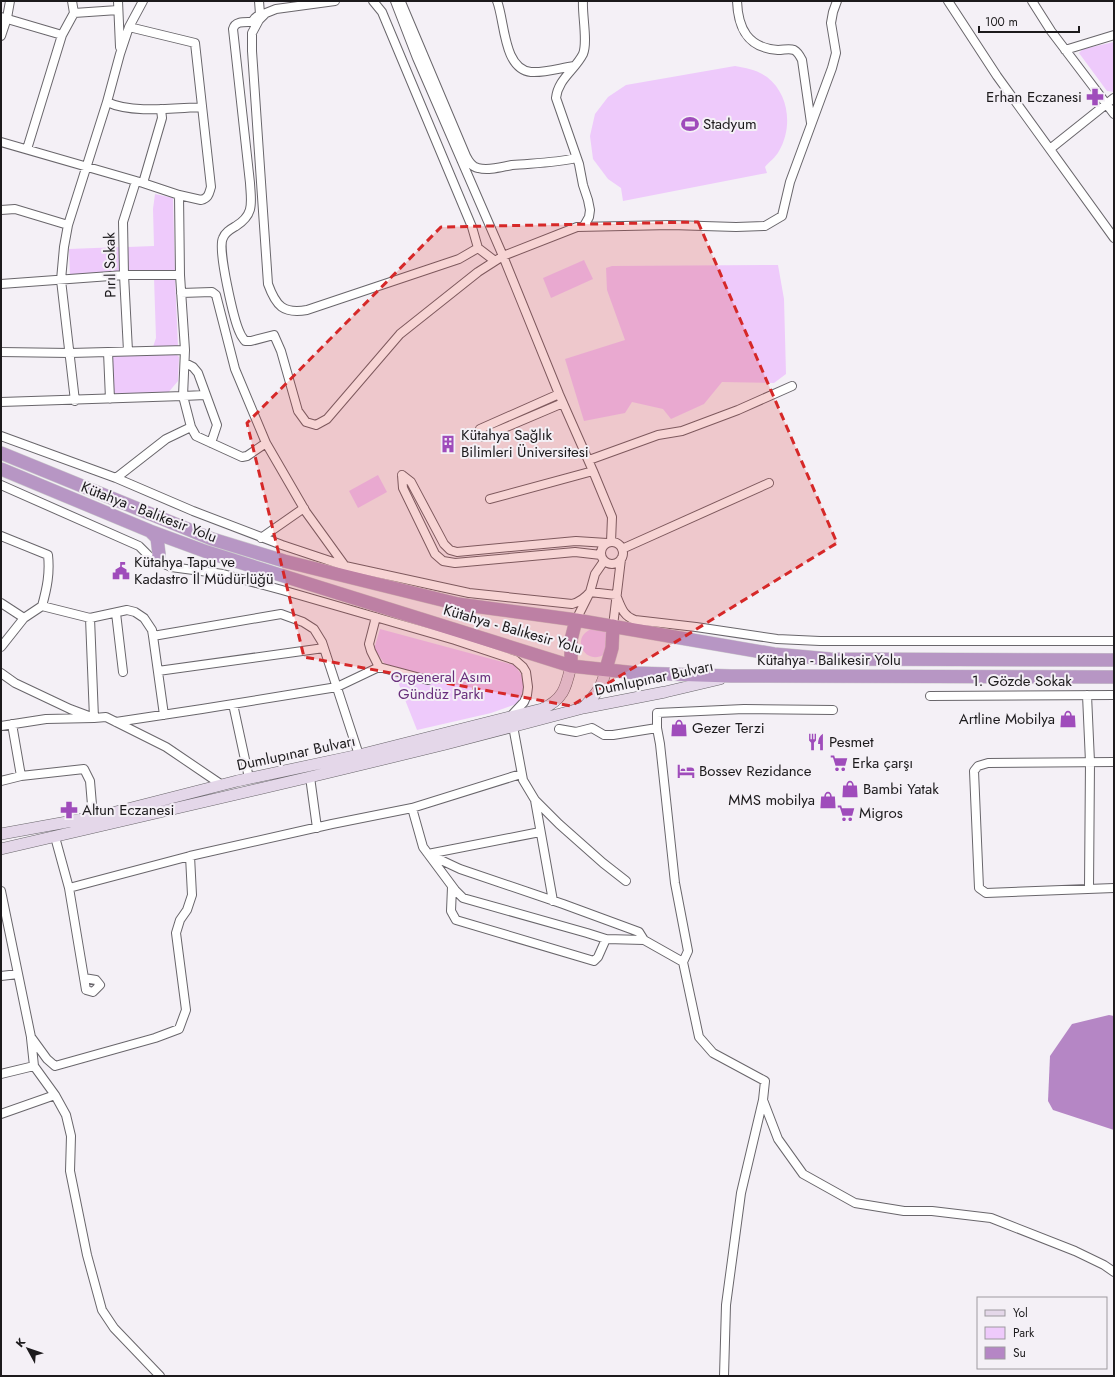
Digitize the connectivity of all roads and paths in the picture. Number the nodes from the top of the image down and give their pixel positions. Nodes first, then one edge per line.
1 (10, 1) edge
2 (72, 1) edge
3 (118, 1) edge
4 (142, 1) edge
5 (258, 1) edge
6 (335, 1) edge
7 (373, 1) edge
8 (395, 1) edge
9 (401, 1) edge
10 (497, 1) edge
11 (583, 1) edge
12 (737, 1) edge
13 (837, 1) edge
14 (948, 1) edge
15 (1032, 1) edge
16 (118, 10) junction
17 (74, 13) junction
18 (4, 18) edge
19 (129, 27) junction
20 (1114, 35) edge
21 (1, 36) edge
22 (62, 36) junction
23 (1066, 50) junction
24 (120, 54) junction
25 (574, 66) junction
26 (1114, 98) edge
27 (108, 102) junction
28 (1107, 104) junction
29 (202, 107) junction
30 (162, 109) junction
31 (1114, 114) edge
32 (811, 124) junction
33 (1, 142) edge
34 (27, 149) junction
35 (1050, 149) junction
36 (576, 158) junction
37 (87, 167) junction
38 (139, 182) junction
39 (179, 195) junction
40 (1, 210) edge
41 (68, 225) junction
42 (584, 226) junction
43 (1114, 238) edge
44 (478, 248) junction
45 (503, 256) junction
46 (495, 261) junction
47 (124, 275) junction
48 (180, 276) junction
49 (61, 280) junction
50 (1, 284) edge
51 (181, 293) junction
52 (185, 350) junction
53 (128, 351) junction
54 (1, 352) edge
55 (108, 352) junction
56 (70, 353) junction
57 (185, 363) junction
58 (792, 386) dead end
59 (205, 394) junction
60 (559, 394) junction
61 (183, 396) junction
62 (110, 399) junction
63 (75, 401) junction
64 (1, 402) edge
65 (563, 403) junction
66 (191, 427) junction
67 (1, 436) edge
68 (266, 443) junction
69 (211, 444) junction
70 (1, 453) edge
71 (589, 460) junction
72 (1, 469) edge
73 (593, 471) junction
74 (116, 478) junction
75 (769, 483) dead end
76 (1, 485) edge
77 (490, 499) dead end
78 (304, 508) junction
79 (150, 531) junction
80 (1, 536) edge
81 (261, 538) junction
82 (609, 542) junction
83 (622, 549) junction
84 (603, 558) junction
85 (621, 559) junction
86 (158, 562) junction
87 (345, 566) junction
88 (590, 592) junction
89 (616, 595) junction
90 (1, 603) edge
91 (572, 604) junction
92 (42, 606) junction
93 (116, 613) junction
94 (578, 616) junction
95 (376, 617) junction
96 (24, 618) junction
97 (90, 618) junction
98 (613, 626) junction
99 (153, 636) junction
100 (1114, 641) edge
101 (1, 647) edge
102 (324, 648) junction
103 (1114, 660) edge
104 (572, 666) junction
105 (379, 667) junction
106 (606, 669) junction
107 (158, 671) junction
108 (1, 672) edge
109 (123, 672) dead end
110 (731, 676) junction
111 (1114, 677) edge
112 (428, 680) dead end
113 (337, 687) junction
114 (1087, 695) junction
115 (1114, 695) edge
116 (930, 696) dead end
117 (233, 704) junction
118 (583, 708) junction
119 (833, 710) dead end
120 (164, 715) junction
121 (94, 718) junction
122 (511, 721) junction
123 (116, 722) junction
124 (12, 724) junction
125 (1, 726) edge
126 (657, 728) junction
127 (559, 729) dead end
128 (359, 755) junction
129 (1090, 762) junction
130 (1114, 762) edge
131 (522, 774) junction
132 (21, 776) junction
133 (310, 777) junction
134 (249, 778) junction
135 (1, 781) edge
136 (222, 785) junction
137 (535, 800) junction
138 (412, 808) junction
139 (93, 817) junction
140 (316, 828) junction
141 (540, 832) junction
142 (1, 834) edge
143 (55, 837) junction
144 (1, 850) edge
145 (428, 854) junction
146 (190, 856) junction
147 (626, 881) dead end
148 (452, 887) junction
149 (69, 888) junction
150 (1089, 888) junction
151 (1114, 888) edge
152 (1, 890) edge
153 (552, 901) junction
154 (606, 939) junction
155 (644, 940) junction
156 (683, 962) junction
157 (18, 974) junction
158 (1, 976) edge
159 (84, 978) dead end
160 (31, 1037) junction
161 (34, 1066) junction
162 (1, 1074) edge
163 (55, 1095) junction
164 (763, 1100) junction
165 (1, 1114) edge
166 (1114, 1272) edge
167 (160, 1376) edge
168 (724, 1376) edge

1 - 18 street
2 - 17 street
3 - 16 street
4 - 19 street
5 - 46 street
6 - 44 street
7 - 44 street
8 - 45 street
9 - 36 street
10 - 25 street
11 - 25 street
12 - 32 street
13 - 32 street
14 - 35 street
15 - 23 street
16 - 17 street
16 - 24 street
17 - 22 street
18 - 21 street
18 - 22 street
19 - 24 street
19 - 29 street
20 - 23 street
22 - 34 street
23 - 28 street
24 - 27 street
25 - 36 street
26 - 28 street
27 - 30 street
27 - 37 street
28 - 31 street
28 - 35 street
29 - 30 street
29 - 39 street
30 - 38 street, Pırıl Sokak
32 - 42 street
33 - 34 street
34 - 37 street
35 - 43 street
36 - 42 street
37 - 38 street
37 - 41 street
38 - 39 street
38 - 47 street, Pırıl Sokak
39 - 48 street
40 - 41 street
41 - 49 street
42 - 45 street
44 - 46 street
45 - 46 street
45 - 60 street
47 - 48 street
47 - 49 street
47 - 53 street, Pırıl Sokak
48 - 51 street
49 - 50 street
49 - 56 street
51 - 52 street
51 - 68 street
52 - 53 street
52 - 57 street
53 - 55 street
54 - 56 street
55 - 56 street
55 - 62 street
56 - 63 street
57 - 59 street
57 - 61 street
58 - 71 street
59 - 61 street
59 - 69 street
60 - 65 street
60 - 65 street
61 - 62 street
61 - 66 street
62 - 63 street
63 - 64 street
65 - 71 street
66 - 69 street
66 - 74 street
67 - 74 street
68 - 69 street
68 - 78 street
70 - 94 highway, Kütahya - Balıkesir Yolu
71 - 73 street
72 - 79 highway, Kütahya - Balıkesir Yolu
73 - 77 street
73 - 82 street
74 - 81 street
75 - 83 street
76 - 86 street
78 - 81 street
78 - 87 street
79 - 86 highway
79 - 104 highway, Kütahya - Balıkesir Yolu
80 - 92 street
81 - 87 street
82 - 83 street
82 - 84 street
82 - 84 street
83 - 85 street
84 - 85 street
84 - 88 street
85 - 89 street
86 - 95 street
87 - 91 street
88 - 89 street
88 - 91 street
88 - 94 street
89 - 98 street
89 - 100 street
90 - 96 street
91 - 94 street
92 - 96 street
92 - 97 street
93 - 97 street
93 - 99 street
93 - 109 street
94 - 98 highway, Kütahya - Balıkesir Yolu
94 - 104 highway
95 - 105 street
95 - 122 street
96 - 101 street
97 - 121 street
98 - 103 highway, Kütahya - Balıkesir Yolu
98 - 106 highway
99 - 102 street
99 - 107 street
102 - 107 street
102 - 113 street
104 - 106 highway, Kütahya - Balıkesir Yolu
104 - 122 main road, Dumlupınar Bulvarı
105 - 112 street
105 - 113 street
106 - 110 highway, Kütahya - Balıkesir Yolu
106 - 118 main road, Dumlupınar Bulvarı
107 - 120 street
108 - 121 street
110 - 111 highway, Kütahya - Balıkesir Yolu
110 - 118 main road, Dumlupınar Bulvarı
113 - 117 street
113 - 128 street
114 - 115 street, 1. Gözde Sokak
114 - 116 street, 1. Gözde Sokak
114 - 129 street
117 - 120 street
117 - 134 street
118 - 122 main road, Dumlupınar Bulvarı
119 - 126 street
120 - 123 street
121 - 123 street
121 - 124 street
122 - 128 main road, Dumlupınar Bulvarı
122 - 131 street
122 - 133 main road, Dumlupınar Bulvarı
123 - 136 street
124 - 125 street
124 - 132 street
126 - 127 street
126 - 156 street
128 - 134 main road, Dumlupınar Bulvarı
129 - 130 street
129 - 150 street
129 - 150 street
131 - 137 street
131 - 138 street
132 - 135 street
132 - 139 street
133 - 140 street
133 - 143 main road, Dumlupınar Bulvarı
134 - 136 main road, Dumlupınar Bulvarı
136 - 139 main road, Dumlupınar Bulvarı
137 - 141 street
137 - 147 street
138 - 140 street
138 - 145 street
139 - 142 main road, Dumlupınar Bulvarı
140 - 146 street
141 - 145 street
141 - 153 street
143 - 144 main road, Dumlupınar Bulvarı
143 - 149 street
145 - 148 street
145 - 153 street
146 - 149 street
146 - 160 street
148 - 154 street
148 - 154 street
149 - 159 street
150 - 151 street
152 - 157 street
153 - 155 street
154 - 155 street
155 - 156 street
156 - 164 street
157 - 158 street
157 - 160 street
160 - 161 street
161 - 162 street
161 - 163 street
163 - 165 street
163 - 167 street
164 - 166 street
164 - 168 street

